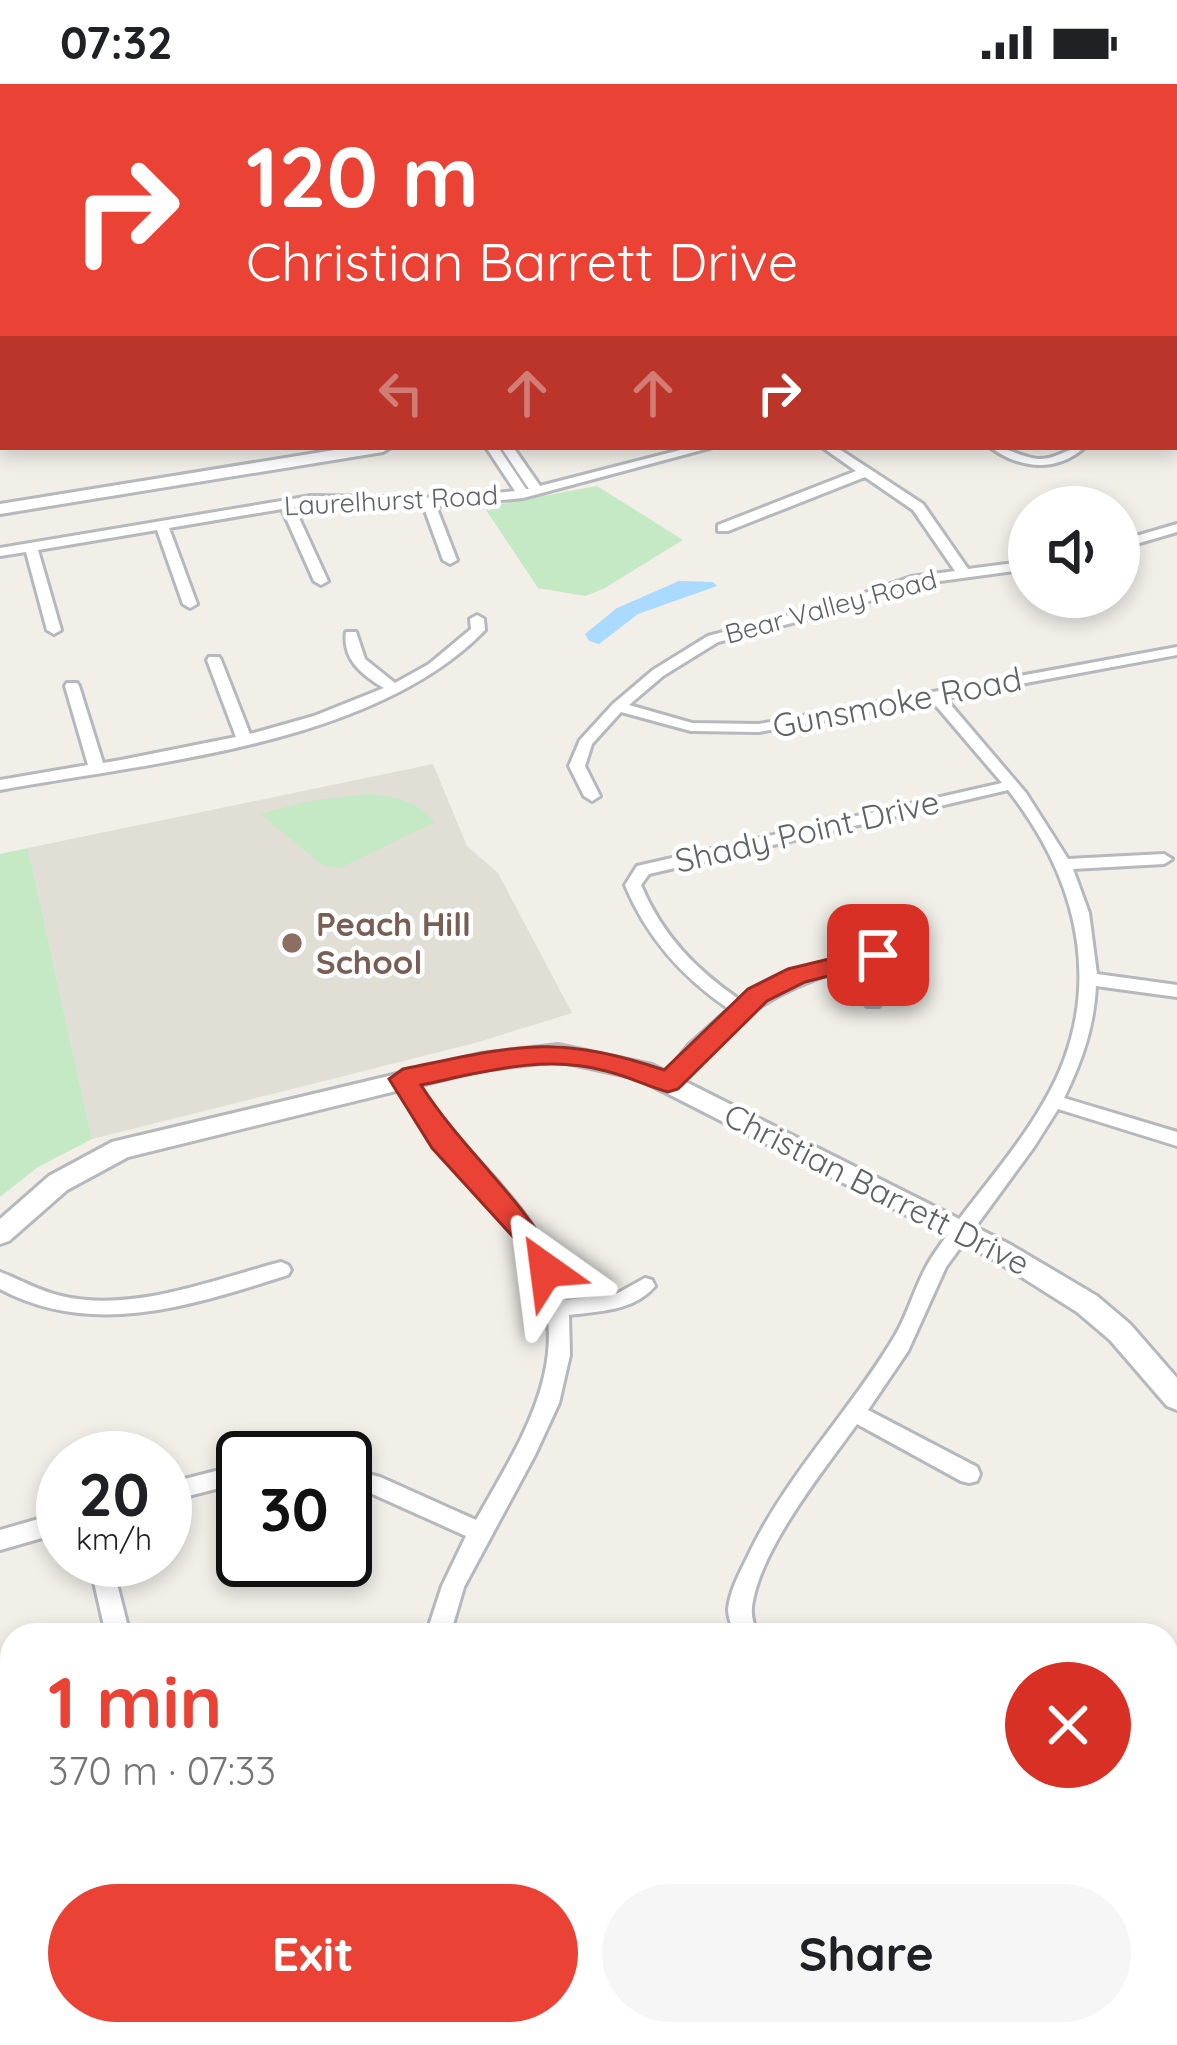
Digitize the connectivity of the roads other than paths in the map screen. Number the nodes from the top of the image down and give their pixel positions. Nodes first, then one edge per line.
1 (495, 450) edge
2 (509, 450) edge
3 (695, 450) edge
4 (833, 450) edge
5 (1003, 450) edge
6 (1074, 450) edge
7 (336, 451) edge
8 (866, 472) junction
9 (530, 492) junction
10 (428, 502) junction
11 (287, 505) junction
12 (0, 509) edge
13 (161, 525) junction
14 (723, 528) dead end
15 (1177, 528) edge
16 (1140, 539) edge
17 (31, 547) junction
18 (0, 552) edge
19 (450, 560) dead end
20 (1008, 567) edge
21 (963, 572) junction
22 (321, 581) dead end
23 (190, 604) dead end
24 (478, 619) dead end
25 (54, 630) dead end
26 (351, 635) dead end
27 (1177, 651) edge
28 (214, 660) dead end
29 (71, 686) dead end
30 (394, 689) junction
31 (935, 694) junction
32 (618, 707) junction
33 (244, 739) junction
34 (97, 766) junction
35 (0, 785) edge
36 (1011, 785) junction
37 (592, 796) dead end
38 (1164, 859) dead end
39 (1063, 864) junction
40 (909, 948) dead end
41 (847, 962) junction
42 (1089, 980) junction
43 (1177, 991) edge
44 (873, 1002) dead end
45 (739, 1008) junction
46 (403, 1079) junction
47 (668, 1082) junction
48 (1056, 1102) junction
49 (1177, 1139) edge
50 (963, 1231) junction
51 (0, 1234) edge
52 (280, 1270) dead end
53 (0, 1280) edge
54 (645, 1286) dead end
55 (556, 1309) junction
56 (1177, 1398) edge
57 (854, 1412) junction
58 (969, 1474) dead end
59 (372, 1484) edge
60 (36, 1530) edge
61 (478, 1531) junction
62 (0, 1540) edge
63 (106, 1587) edge
64 (115, 1623) edge
65 (442, 1623) edge
66 (743, 1623) edge

1 - 9 street
2 - 9 street
3 - 9 street, Laurelhurst Road
4 - 8 street
5 - 6 street
7 - 12 street
8 - 14 street
8 - 21 street
9 - 10 street, Laurelhurst Road
10 - 11 street, Laurelhurst Road
10 - 19 street
11 - 13 street, Laurelhurst Road
11 - 22 street
13 - 17 street, Laurelhurst Road
13 - 23 street
15 - 16 street
17 - 18 street, Laurelhurst Road
17 - 25 street
20 - 21 street, Bear Valley Road
21 - 32 street, Bear Valley Road
24 - 30 street
26 - 30 street
27 - 31 street, Gunsmoke Road
28 - 33 street
29 - 34 street
30 - 33 street
31 - 32 street, Gunsmoke Road
31 - 36 street
32 - 37 street, Bear Valley Road
33 - 34 street
34 - 35 street
36 - 39 street
36 - 45 street, Shady Point Drive
38 - 39 street
39 - 42 street
40 - 41 street
41 - 44 street
41 - 45 street
42 - 43 street
42 - 48 street
45 - 47 street
46 - 47 street, Christian Barrett Drive
46 - 51 street, Christian Barrett Drive
46 - 55 street
47 - 50 street, Christian Barrett Drive
48 - 49 street
48 - 50 street
50 - 56 street, Christian Barrett Drive
50 - 57 street
52 - 53 street
54 - 55 street
55 - 61 street
57 - 58 street
57 - 66 street
59 - 61 street
60 - 62 street
61 - 65 street
63 - 64 street

